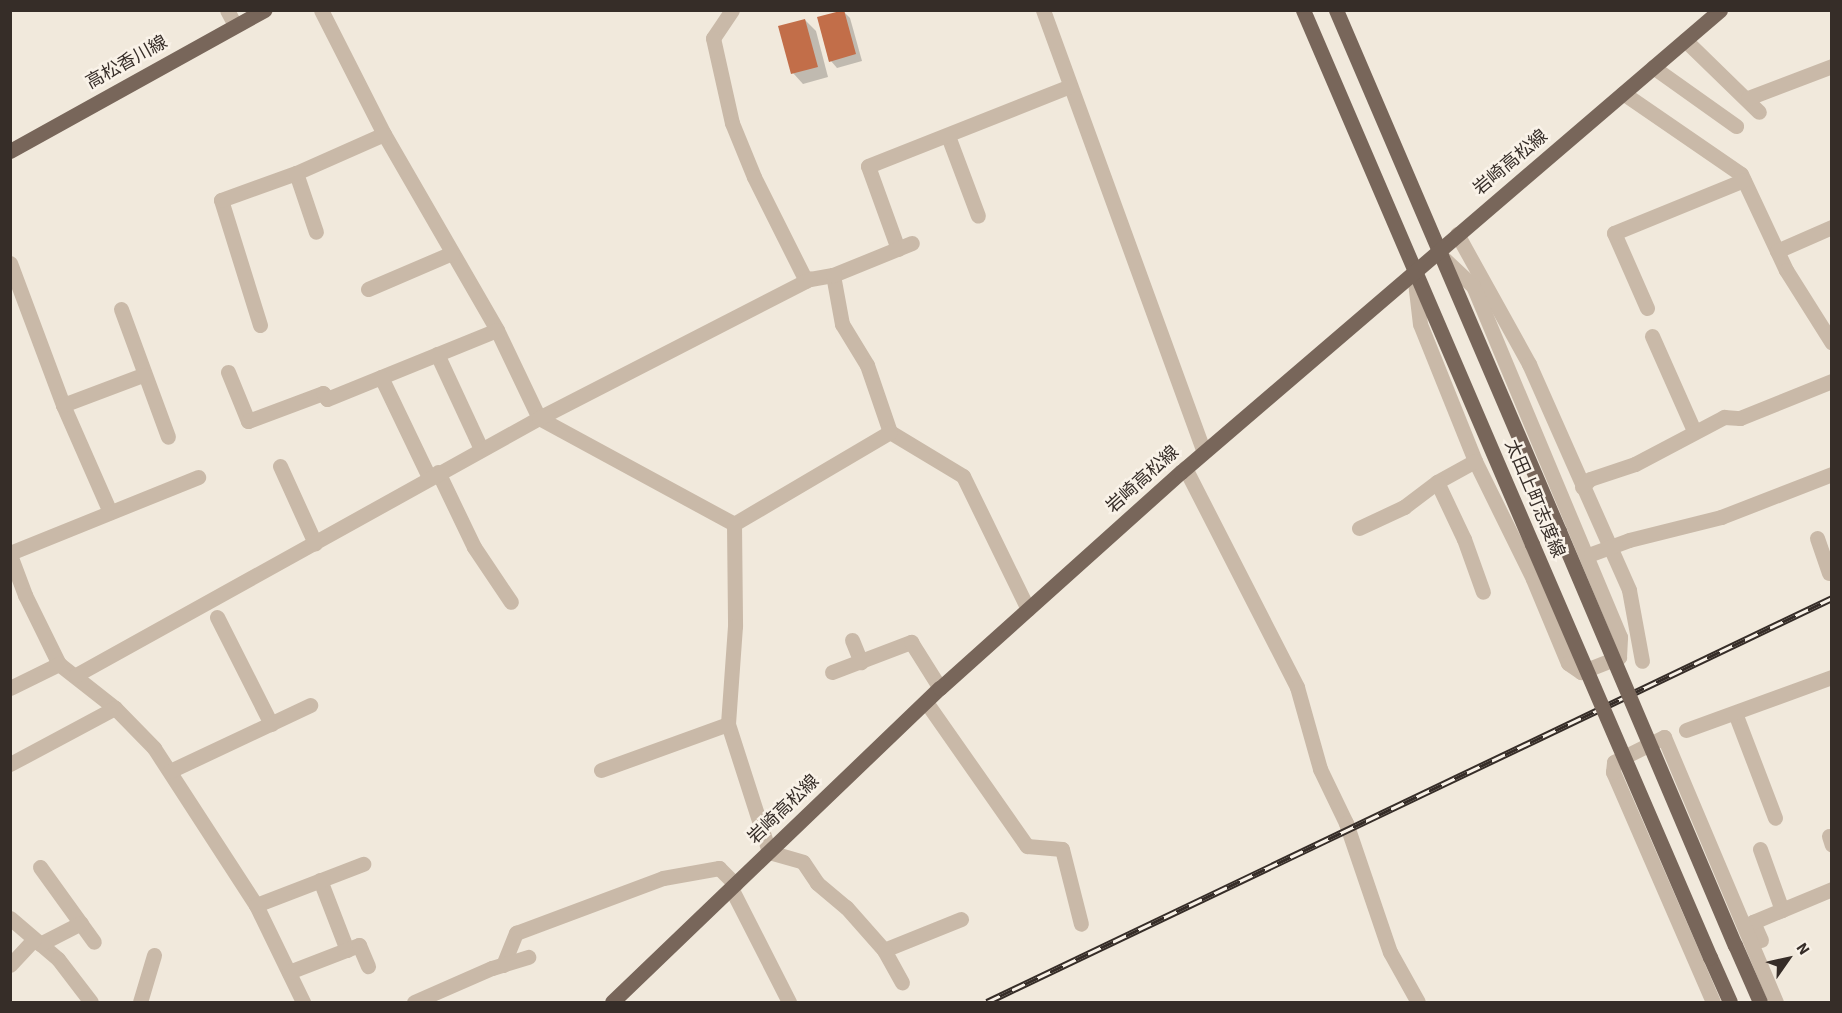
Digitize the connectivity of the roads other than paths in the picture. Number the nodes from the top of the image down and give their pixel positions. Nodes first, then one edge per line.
1 (227, 10) edge
2 (264, 10) edge
3 (321, 10) edge
4 (732, 10) edge
5 (1043, 10) edge
6 (1303, 10) edge
7 (1336, 10) edge
8 (1720, 10) edge
9 (235, 26) junction
10 (1685, 40) junction
11 (1832, 66) edge
12 (1653, 67) junction
13 (1070, 86) junction
14 (1623, 93) junction
15 (1748, 98) junction
16 (1759, 112) dead end
17 (1736, 126) dead end
18 (384, 134) junction
19 (948, 136) junction
20 (10, 151) edge
21 (296, 173) junction
22 (1744, 180) junction
23 (978, 216) dead end
24 (1832, 227) edge
25 (316, 232) dead end
26 (1457, 234) junction
27 (1777, 251) junction
28 (1437, 252) junction
29 (452, 253) junction
30 (10, 263) edge
31 (1414, 272) junction
32 (833, 275) junction
33 (806, 281) junction
34 (368, 289) dead end
35 (1647, 308) dead end
36 (121, 309) dead end
37 (260, 325) dead end
38 (496, 330) junction
39 (1652, 336) dead end
40 (1832, 343) edge
41 (437, 354) junction
42 (228, 372) dead end
43 (143, 375) junction
44 (381, 377) junction
45 (1832, 381) edge
46 (63, 405) junction
47 (539, 418) junction
48 (1694, 431) junction
49 (890, 432) junction
50 (168, 437) dead end
51 (481, 449) junction
52 (1204, 452) junction
53 (1475, 461) junction
54 (280, 466) dead end
55 (1185, 468) junction
56 (1832, 474) edge
57 (434, 475) junction
58 (198, 477) dead end
59 (1437, 482) junction
60 (1582, 487) junction
61 (110, 513) junction
62 (734, 524) junction
63 (1359, 528) dead end
64 (1817, 538) dead end
65 (315, 543) junction
66 (1610, 546) junction
67 (1827, 552) edge
68 (10, 554) edge
69 (1591, 554) dead end
70 (1829, 573) dead end
71 (1483, 592) dead end
72 (511, 602) dead end
73 (1028, 609) junction
74 (217, 617) dead end
75 (852, 640) dead end
76 (1642, 660) dead end
77 (861, 662) junction
78 (59, 664) junction
79 (832, 672) dead end
80 (76, 675) junction
81 (1832, 677) edge
82 (10, 688) edge
83 (940, 688) junction
84 (926, 702) junction
85 (310, 705) dead end
86 (115, 708) junction
87 (1735, 713) junction
88 (271, 724) junction
89 (728, 724) junction
90 (1686, 730) dead end
91 (10, 764) edge
92 (601, 770) dead end
93 (170, 771) junction
94 (1774, 818) dead end
95 (1760, 849) dead end
96 (769, 852) junction
97 (363, 864) dead end
98 (40, 867) dead end
99 (320, 880) junction
100 (733, 886) junction
101 (1832, 889) edge
102 (256, 905) junction
103 (1782, 910) junction
104 (10, 918) edge
105 (961, 919) dead end
106 (81, 923) junction
107 (1081, 924) dead end
108 (37, 941) junction
109 (94, 942) dead end
110 (347, 950) junction
111 (884, 950) junction
112 (154, 955) dead end
113 (528, 957) dead end
114 (10, 965) edge
115 (503, 965) junction
116 (368, 966) dead end
117 (289, 972) junction
118 (902, 982) dead end
119 (91, 1002) edge
120 (140, 1002) edge
121 (303, 1002) edge
122 (414, 1002) edge
123 (612, 1002) edge
124 (789, 1002) edge
125 (1418, 1002) edge
126 (1713, 1002) edge
127 (1730, 1002) edge
128 (1760, 1002) edge
129 (1776, 1002) edge
130 (1787, 1002) edge

1 - 9 street
2 - 9 main road, 高松香川線
3 - 18 street
4 - 33 street
5 - 13 street
6 - 31 main road, 太田上町志度線
7 - 28 main road, 太田上町志度線
8 - 10 main road, 岩崎高松線
9 - 20 main road, 高松香川線
10 - 12 main road, 岩崎高松線
10 - 15 street
11 - 15 street
12 - 14 main road, 岩崎高松線
12 - 17 street
13 - 19 street
13 - 52 street
14 - 22 street
14 - 26 main road, 岩崎高松線
15 - 16 street
18 - 21 street
18 - 29 street
19 - 23 street
19 - 32 street
21 - 25 street
21 - 37 street
22 - 27 street
22 - 35 street
24 - 27 street
26 - 28 main road, 岩崎高松線
26 - 60 street
27 - 40 street
28 - 31 main road, 岩崎高松線
28 - 53 street
28 - 128 main road, 太田上町志度線, bridge
29 - 34 street
29 - 38 street
30 - 46 street
31 - 52 main road, 岩崎高松線
31 - 53 street
31 - 127 main road, 太田上町志度線, bridge
32 - 33 street
32 - 49 street
33 - 47 street
36 - 43 street
38 - 41 street
38 - 47 street
39 - 48 street
41 - 44 street
41 - 51 street
42 - 44 street
43 - 46 street
43 - 50 street
44 - 57 street
45 - 48 street
46 - 61 street
47 - 51 street
47 - 62 street
48 - 60 street
49 - 62 street
49 - 73 street
51 - 57 street
52 - 55 main road, 岩崎高松線
53 - 59 street
54 - 65 street
55 - 73 main road, 岩崎高松線
55 - 125 street
56 - 66 street
57 - 65 street
57 - 72 street
58 - 61 street
59 - 63 street
59 - 71 street
60 - 66 street
61 - 68 street
62 - 89 street
64 - 67 street
65 - 80 street
66 - 69 street
66 - 76 street
67 - 70 street
68 - 78 street
73 - 83 main road, 岩崎高松線
74 - 88 street
75 - 77 street
77 - 79 street
77 - 83 street
78 - 80 street
78 - 82 street
80 - 86 street
81 - 87 street
83 - 84 main road, 岩崎高松線
84 - 96 main road, 岩崎高松線
84 - 107 street
85 - 88 street
86 - 91 street
86 - 93 street
87 - 90 street
87 - 94 street
88 - 93 street
89 - 92 street
89 - 96 street
93 - 102 street
95 - 103 street
96 - 100 main road, 岩崎高松線
96 - 111 street
97 - 99 street
98 - 106 street
99 - 102 street
99 - 110 street
100 - 115 street
100 - 123 main road, 岩崎高松線
100 - 124 street
101 - 103 street
102 - 117 street
103 - 130 street
104 - 108 street
105 - 111 street
106 - 108 street
106 - 109 street
108 - 114 street
108 - 119 street
110 - 116 street
110 - 117 street
111 - 118 street
112 - 120 street
113 - 115 street
115 - 122 street
117 - 121 street
126 - 129 street

